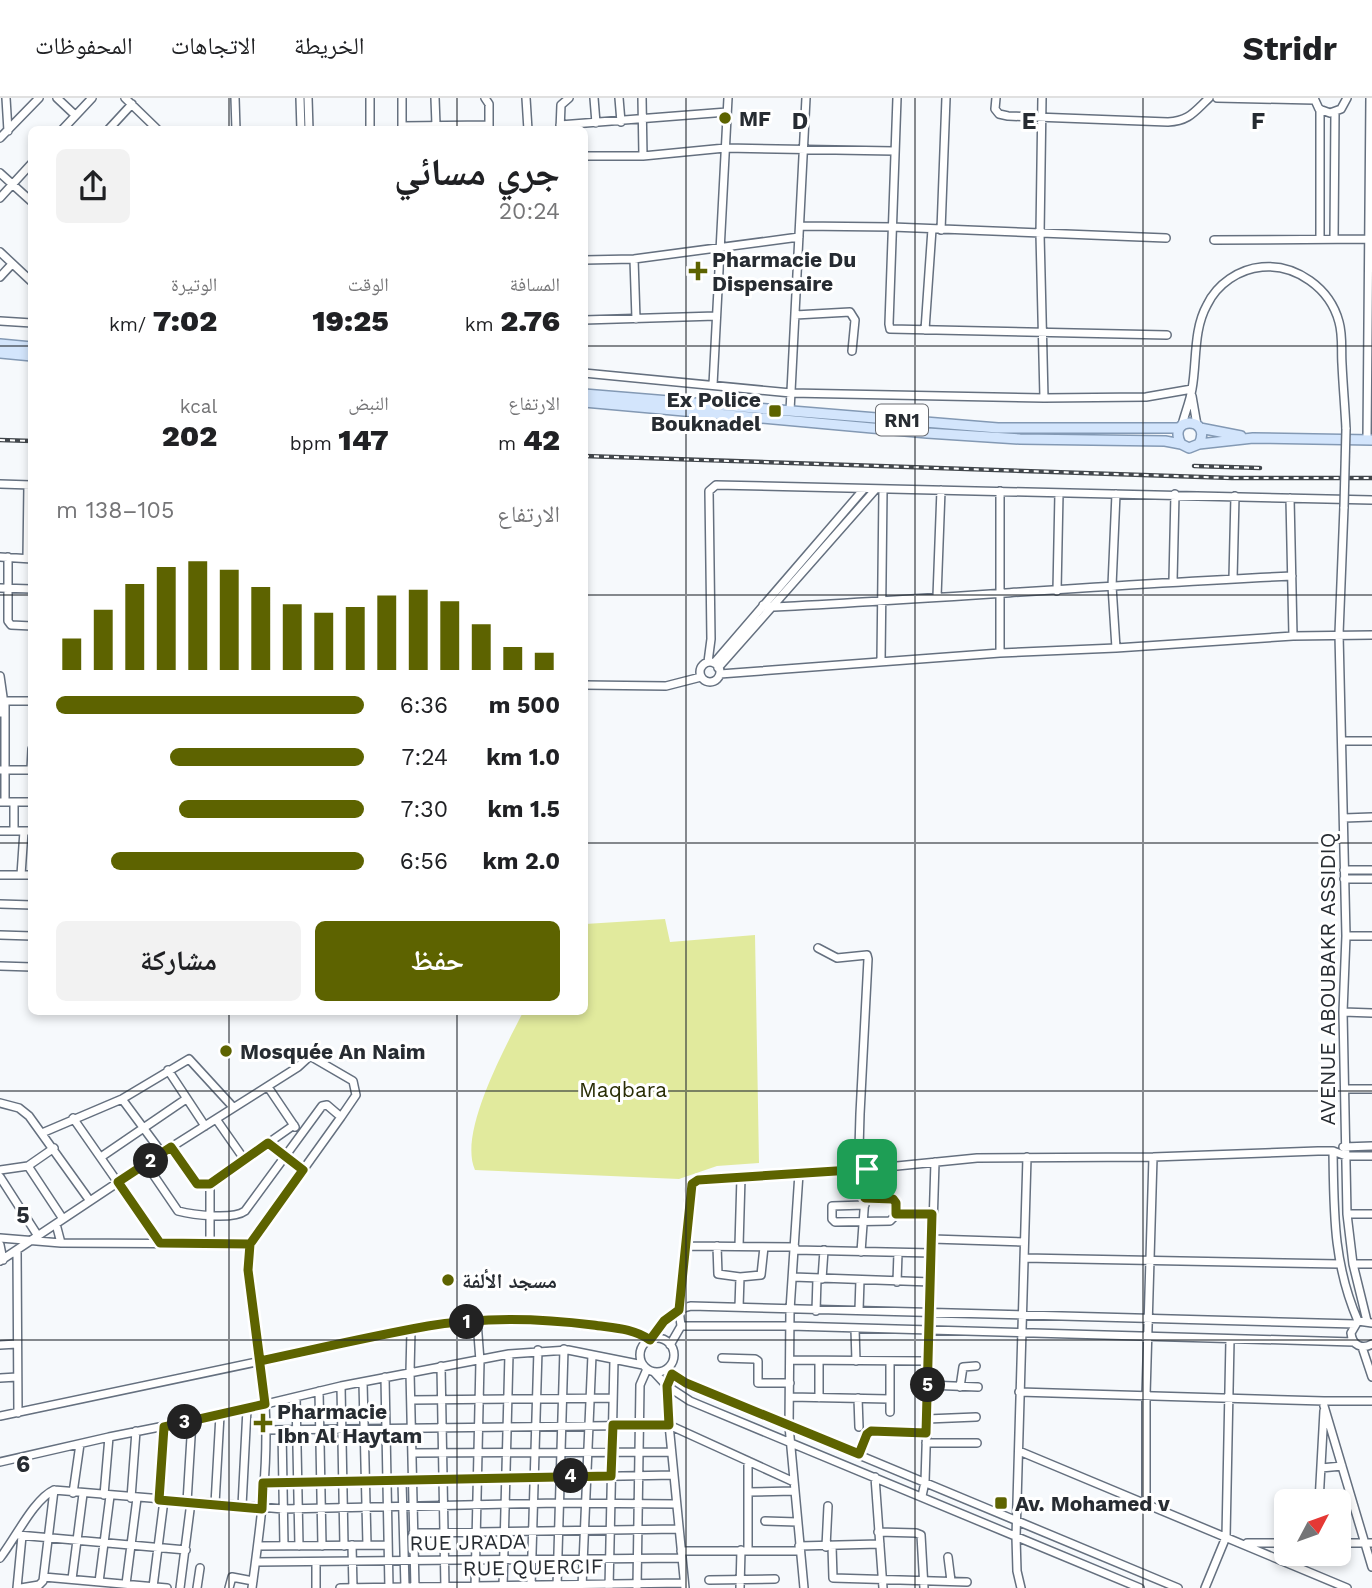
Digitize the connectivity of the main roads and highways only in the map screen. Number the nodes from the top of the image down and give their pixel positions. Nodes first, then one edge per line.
1 (0, 344) edge
2 (28, 346) edge
3 (0, 352) edge
4 (28, 356) edge
5 (588, 394) edge
6 (588, 402) edge
7 (1181, 427) junction
8 (1199, 427) junction
9 (1253, 438) junction
10 (1370, 440) edge
11 (1181, 444) junction
12 (1199, 444) junction

1 - 2 main road
3 - 4 main road
5 - 7 main road, RN1
6 - 11 main road, RN1
7 - 8 main road, RN1
7 - 11 main road
8 - 9 main road, RN1
8 - 12 main road
9 - 10 main road, RN1
9 - 12 main road, RN1
11 - 12 main road, RN1

